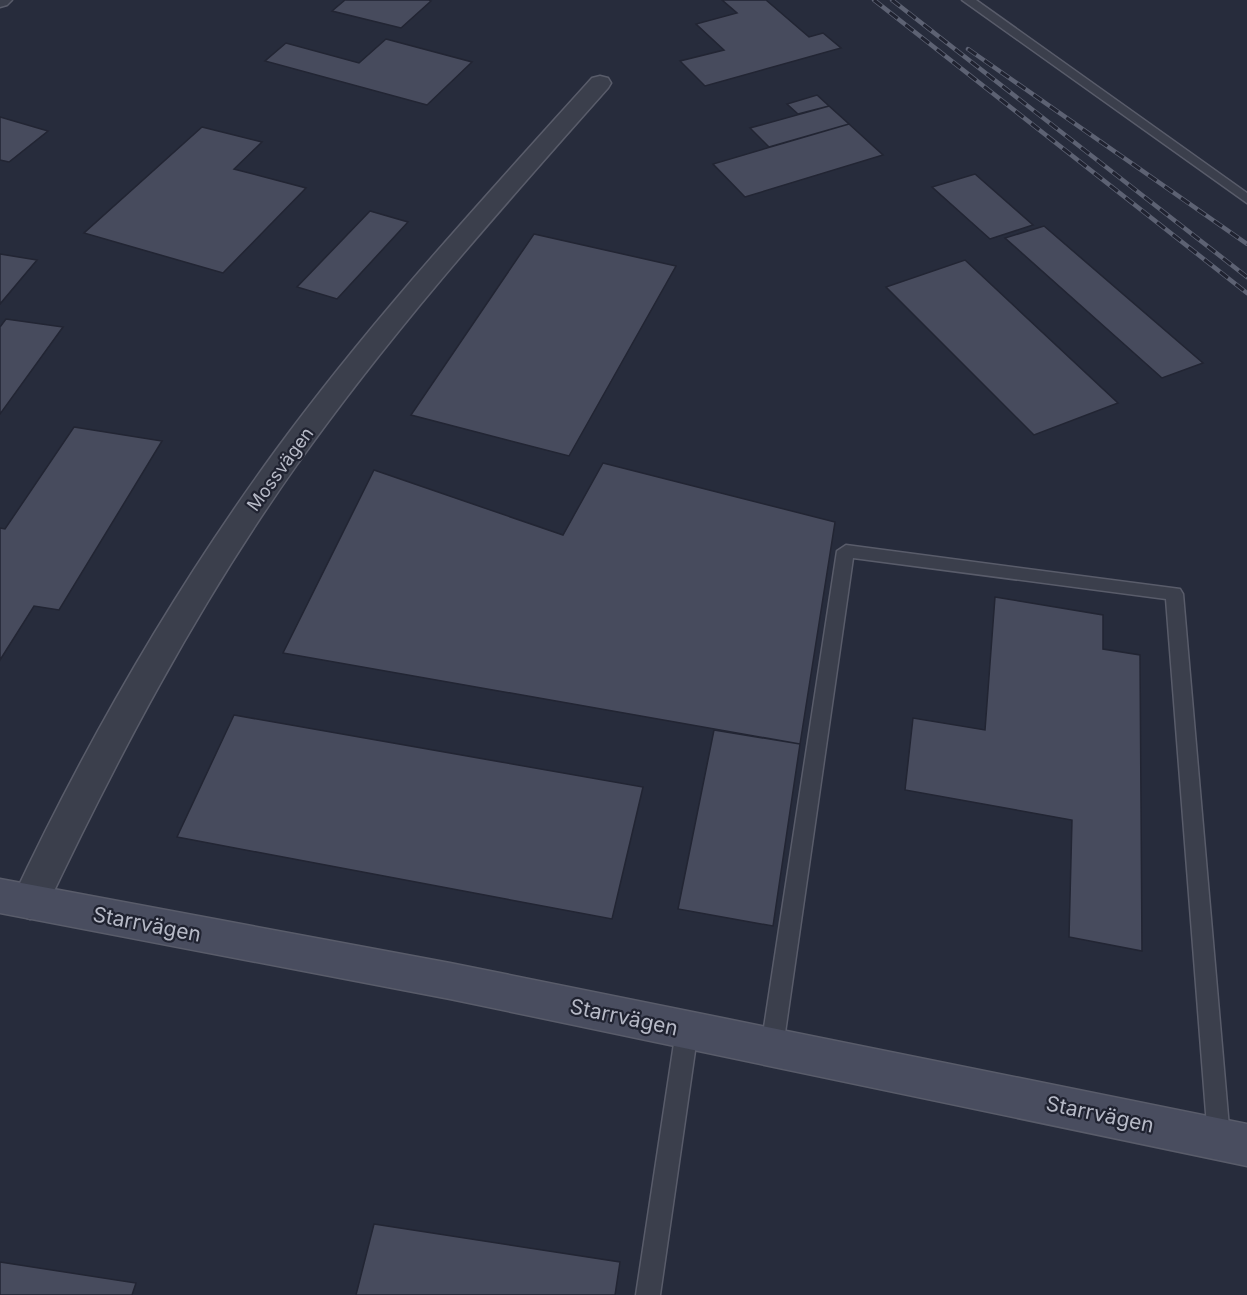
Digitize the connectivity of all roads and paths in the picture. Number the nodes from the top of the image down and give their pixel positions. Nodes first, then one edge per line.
1 (968, 0) edge
2 (600, 83) dead end
3 (1247, 199) edge
4 (15, 899) edge
5 (687, 1030) junction
6 (772, 1047) junction
7 (1233, 1142) edge
8 (648, 1295) edge

1 - 3 lane
2 - 4 street, Mossvägen
4 - 5 street, Starrvägen
5 - 6 street, Starrvägen
5 - 8 lane
6 - 7 street, Starrvägen
6 - 7 lane

